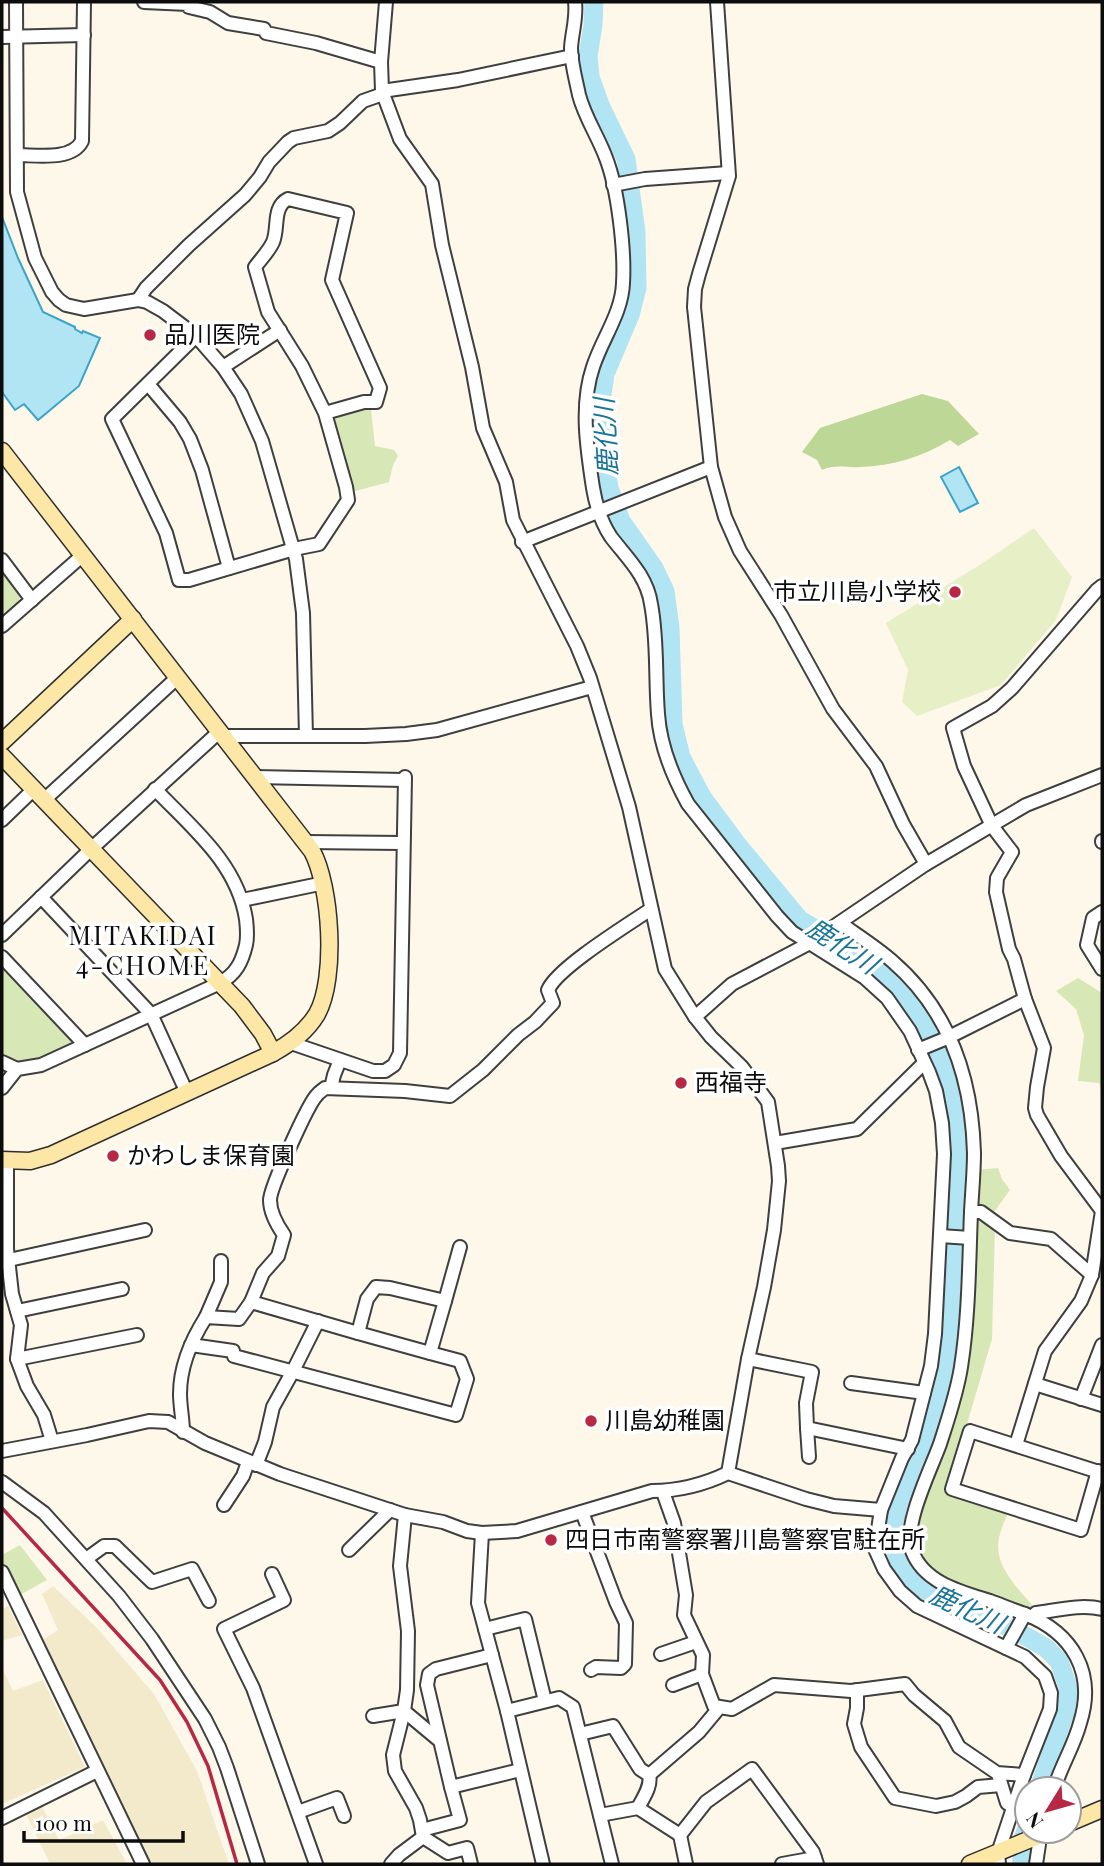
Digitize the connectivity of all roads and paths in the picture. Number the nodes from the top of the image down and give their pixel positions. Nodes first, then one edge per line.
1 (16, 2) edge
2 (84, 2) edge
3 (386, 2) edge
4 (575, 2) edge
5 (716, 2) edge
6 (144, 4) edge
7 (84, 35) junction
8 (2, 37) edge
9 (16, 37) junction
10 (572, 56) junction
11 (381, 62) junction
12 (382, 93) junction
13 (17, 155) junction
14 (729, 173) junction
15 (615, 184) junction
16 (17, 191) junction
17 (2, 192) edge
18 (138, 300) junction
19 (280, 330) junction
20 (196, 337) junction
21 (223, 368) junction
22 (148, 384) junction
23 (325, 413) junction
24 (2, 451) edge
25 (711, 467) junction
26 (598, 511) junction
27 (522, 541) junction
28 (294, 549) junction
29 (83, 555) junction
30 (2, 560) edge
31 (229, 568) junction
32 (1102, 586) edge
33 (32, 600) junction
34 (133, 619) junction
35 (2, 626) edge
36 (178, 677) junction
37 (593, 687) junction
38 (221, 734) junction
39 (306, 736) junction
40 (2, 742) edge
41 (2, 755) edge
42 (1102, 775) edge
43 (255, 777) junction
44 (155, 789) junction
45 (38, 795) junction
46 (2, 820) edge
47 (992, 826) junction
48 (305, 842) junction
49 (402, 843) junction
50 (91, 849) junction
51 (926, 864) junction
52 (324, 883) junction
53 (41, 897) junction
54 (242, 900) junction
55 (651, 909) junction
56 (1102, 912) edge
57 (837, 924) junction
58 (2, 935) edge
59 (810, 942) junction
60 (2, 957) edge
61 (1102, 969) edge
62 (220, 983) junction
63 (1025, 999) junction
64 (151, 1014) junction
65 (695, 1017) junction
66 (949, 1037) junction
67 (290, 1043) junction
68 (85, 1045) junction
69 (273, 1053) junction
70 (921, 1054) junction
71 (340, 1060) junction
72 (2, 1062) edge
73 (17, 1069) junction
74 (2, 1088) edge
75 (331, 1088) junction
76 (187, 1093) junction
77 (775, 1143) junction
78 (4, 1160) edge
79 (971, 1212) junction
80 (145, 1230) dead end
81 (941, 1236) junction
82 (969, 1238) junction
83 (460, 1247) dead end
84 (9, 1260) junction
85 (220, 1261) dead end
86 (1092, 1275) junction
87 (122, 1289) dead end
88 (444, 1301) junction
89 (251, 1302) junction
90 (17, 1311) junction
91 (206, 1317) junction
92 (318, 1321) junction
93 (358, 1332) junction
94 (137, 1335) dead end
95 (191, 1345) junction
96 (1102, 1345) edge
97 (430, 1353) junction
98 (17, 1359) junction
99 (748, 1359) junction
100 (293, 1371) junction
101 (851, 1383) dead end
102 (1035, 1384) junction
103 (924, 1393) junction
104 (1081, 1399) junction
105 (1102, 1405) edge
106 (807, 1428) junction
107 (183, 1432) junction
108 (52, 1441) junction
109 (1016, 1445) junction
110 (908, 1449) junction
111 (2, 1451) edge
112 (809, 1457) dead end
113 (252, 1463) junction
114 (1100, 1472) edge
115 (728, 1473) junction
116 (2, 1482) edge
117 (663, 1492) junction
118 (224, 1504) dead end
119 (390, 1510) junction
120 (881, 1510) junction
121 (582, 1512) junction
122 (405, 1516) junction
123 (482, 1533) junction
124 (349, 1550) dead end
125 (86, 1559) junction
126 (2, 1572) edge
127 (272, 1574) dead end
128 (208, 1601) dead end
129 (1102, 1609) edge
130 (1027, 1616) junction
131 (485, 1629) junction
132 (696, 1642) junction
133 (1007, 1645) junction
134 (661, 1654) dead end
135 (492, 1655) junction
136 (591, 1670) dead end
137 (702, 1674) junction
138 (673, 1685) dead end
139 (857, 1690) junction
140 (545, 1701) junction
141 (719, 1708) junction
142 (404, 1711) junction
143 (507, 1711) junction
144 (373, 1716) dead end
145 (580, 1734) junction
146 (440, 1741) junction
147 (520, 1770) junction
148 (97, 1771) junction
149 (1024, 1774) joint
150 (649, 1775) junction
151 (1060, 1775) edge
152 (999, 1779) junction
153 (451, 1787) junction
154 (1013, 1807) joint
155 (639, 1808) junction
156 (1102, 1809) edge
157 (299, 1812) junction
158 (600, 1815) junction
159 (344, 1816) dead end
160 (1083, 1817) edge
161 (2, 1818) edge
162 (422, 1833) junction
163 (680, 1835) junction
164 (1023, 1845) edge
165 (1041, 1845) edge
166 (998, 1859) edge
167 (816, 1861) edge
168 (143, 1864) edge
169 (258, 1864) edge
170 (316, 1864) edge
171 (391, 1864) edge
172 (471, 1864) edge
173 (543, 1864) edge
174 (612, 1864) edge
175 (685, 1864) edge
176 (782, 1864) edge
177 (970, 1864) edge
178 (1036, 1864) edge

1 - 9 street
2 - 7 street
3 - 11 street
4 - 10 street
5 - 14 street
6 - 11 street
7 - 9 street
7 - 13 street
8 - 9 street
9 - 13 street
10 - 12 street
10 - 15 street
11 - 12 street
12 - 18 street
12 - 27 street
13 - 16 street
14 - 15 street
14 - 25 street
15 - 26 street
16 - 17 street
16 - 18 street
18 - 20 street
19 - 21 street
19 - 23 street
19 - 23 street
20 - 21 street
20 - 22 street
21 - 28 street
22 - 31 street
22 - 31 street
23 - 28 street
24 - 29 street
25 - 26 street
25 - 51 street
26 - 27 street
26 - 59 street
27 - 37 street
28 - 31 street
28 - 39 street
29 - 33 street
29 - 34 street
30 - 33 street
32 - 47 street
33 - 35 street
34 - 36 street
34 - 40 street
36 - 38 street
36 - 45 street
37 - 39 street
37 - 55 street
38 - 39 street
38 - 43 street
38 - 44 street
41 - 45 street
42 - 47 street
43 - 48 street
43 - 49 street
44 - 50 street
44 - 54 street
45 - 46 street
45 - 50 street
47 - 51 street
47 - 63 street
48 - 49 street
48 - 52 street
49 - 71 street
50 - 53 street
50 - 62 street
51 - 57 street
52 - 54 street
52 - 67 street
53 - 58 street
53 - 64 street
54 - 62 street
55 - 65 street
55 - 75 street
56 - 61 street
57 - 59 street
57 - 66 street
59 - 65 street
59 - 70 street
60 - 68 street
62 - 64 street
62 - 69 street
63 - 66 street
63 - 86 street
64 - 68 street
64 - 76 street
65 - 77 street
66 - 70 street
66 - 79 street
67 - 69 street
67 - 71 street
68 - 73 street
69 - 76 street
70 - 77 street
70 - 81 street
71 - 75 street
72 - 73 street
73 - 74 street
75 - 89 street
76 - 78 street
77 - 99 street
78 - 84 street
79 - 82 street
79 - 86 street
80 - 84 street
81 - 82 street
81 - 103 street
82 - 130 street
83 - 88 street
84 - 90 street
85 - 91 street
86 - 102 street
87 - 90 street
88 - 93 street
88 - 97 street
89 - 91 street
89 - 92 street
90 - 98 street
91 - 95 street
92 - 93 street
92 - 100 street
93 - 97 street
94 - 98 street
95 - 100 street
95 - 107 street
96 - 104 street
97 - 100 street
98 - 108 street
99 - 106 street
99 - 115 street
100 - 113 street
101 - 103 street
102 - 104 street
102 - 109 street
103 - 110 street
104 - 105 street
106 - 110 street
106 - 112 street
107 - 108 street
107 - 113 street
108 - 111 street
109 - 114 street
109 - 114 street
110 - 120 street
113 - 118 street
113 - 119 street
115 - 117 street
115 - 120 street
116 - 125 street
117 - 121 street
117 - 132 street
119 - 122 street
119 - 124 street
120 - 133 street
121 - 123 street
121 - 136 street
122 - 123 street
122 - 142 street
123 - 131 street
125 - 128 street
125 - 169 street
126 - 148 street
127 - 157 street
129 - 130 street
130 - 133 street
130 - 151 street
131 - 135 street
131 - 140 street
132 - 134 street
132 - 137 street
133 - 149 street
135 - 143 street
135 - 146 street
137 - 138 street
137 - 141 street
139 - 141 street
139 - 152 street
139 - 152 street
140 - 143 street
140 - 145 street
141 - 150 street
142 - 144 street
142 - 146 street
142 - 162 street
143 - 147 street
145 - 150 street
145 - 158 street
146 - 153 street
147 - 153 street
147 - 173 street
148 - 161 street
148 - 168 street
149 - 152 street
150 - 155 street
152 - 154 street
153 - 162 street
154 - 166 street
155 - 158 street
155 - 163 street
156 - 160 street
157 - 159 street
157 - 170 street
158 - 174 street
162 - 171 street
162 - 172 street
163 - 167 street
163 - 175 street
164 - 166 street
165 - 178 street
166 - 177 street
167 - 176 street

